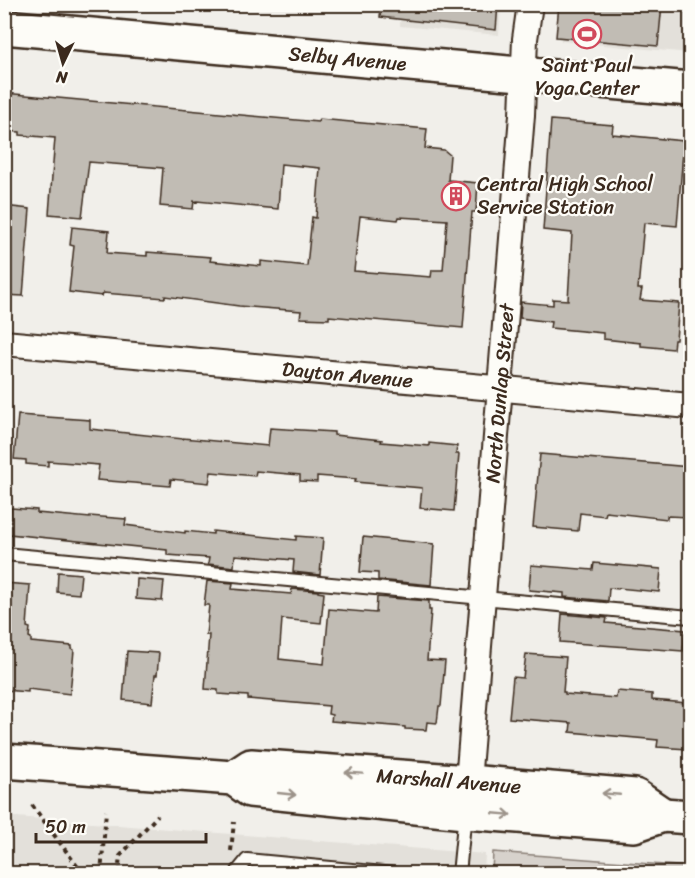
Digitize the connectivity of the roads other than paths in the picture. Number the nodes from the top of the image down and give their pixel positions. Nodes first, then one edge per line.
1 (530, 4) edge
2 (4, 27) edge
3 (524, 75) junction
4 (690, 89) edge
5 (4, 343) edge
6 (500, 390) junction
7 (690, 406) edge
8 (4, 554) edge
9 (483, 598) junction
10 (690, 617) edge
11 (4, 761) edge
12 (467, 797) junction
13 (677, 816) edge
14 (238, 873) edge
15 (394, 873) edge
16 (459, 873) edge

1 - 3 street, North Dunlap Street
2 - 3 street, Selby Avenue
3 - 4 street, Selby Avenue
3 - 6 street, North Dunlap Street
5 - 6 street, Dayton Avenue
6 - 7 street, Dayton Avenue
6 - 9 street, North Dunlap Street
8 - 9 lane
9 - 10 lane
9 - 12 street, North Dunlap Street
11 - 12 street, Marshall Avenue
12 - 13 street, Marshall Avenue
12 - 16 lane
14 - 15 lane

